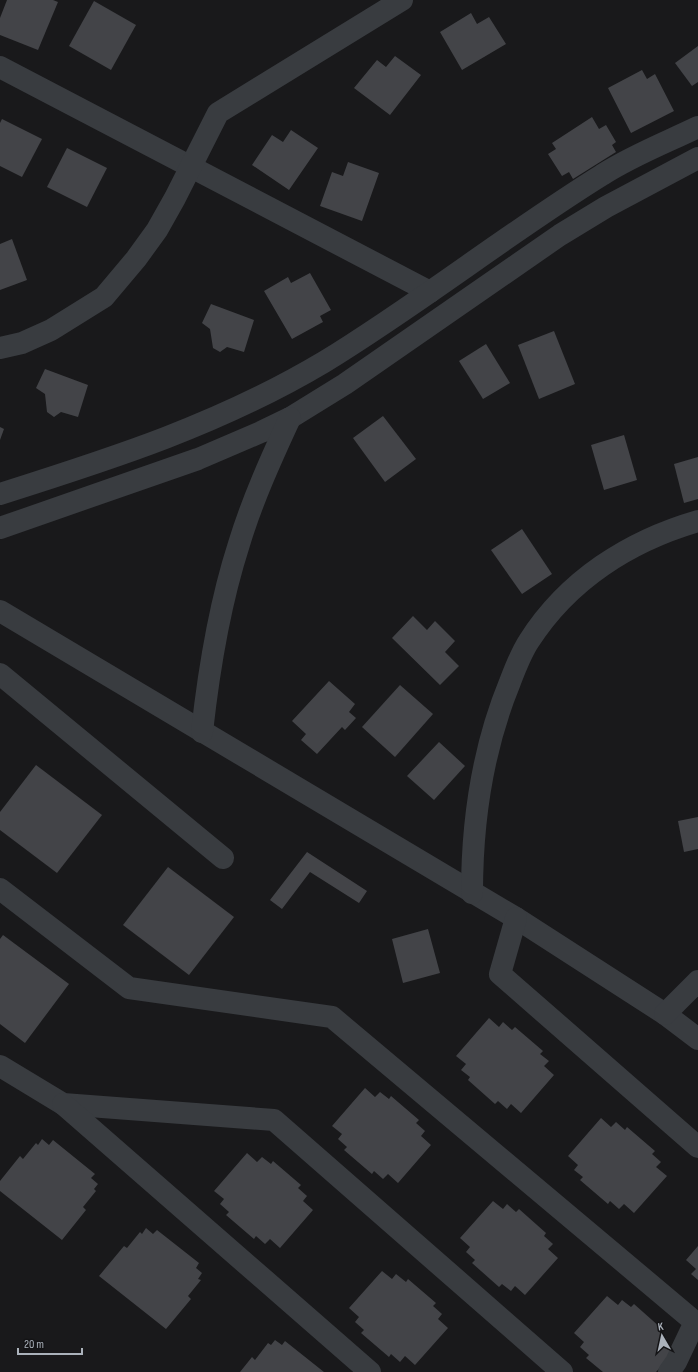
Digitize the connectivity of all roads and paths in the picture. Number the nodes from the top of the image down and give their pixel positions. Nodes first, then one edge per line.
1 (402, 0) edge
2 (0, 67) edge
3 (698, 127) edge
4 (698, 158) edge
5 (183, 163) junction
6 (430, 292) junction
7 (0, 334) edge
8 (0, 348) edge
9 (290, 418) junction
10 (0, 494) edge
11 (698, 521) edge
12 (0, 528) edge
13 (0, 611) edge
14 (0, 674) edge
15 (202, 732) junction
16 (223, 858) dead end
17 (0, 889) edge
18 (472, 893) junction
19 (516, 918) junction
20 (698, 981) edge
21 (665, 1014) junction
22 (698, 1040) edge
23 (0, 1066) edge
24 (62, 1104) junction
25 (698, 1147) edge
26 (370, 1372) edge
27 (562, 1372) edge
28 (669, 1372) edge

1 - 5 street
2 - 5 street
3 - 6 street
4 - 9 street
5 - 6 street
5 - 7 street
5 - 8 street
6 - 10 street
9 - 12 street
9 - 15 street
11 - 18 street
13 - 15 street
14 - 16 street
15 - 18 street
17 - 28 street
18 - 19 street
19 - 21 street
19 - 25 street
20 - 21 street
21 - 22 street
23 - 24 street
24 - 26 street
24 - 27 street

